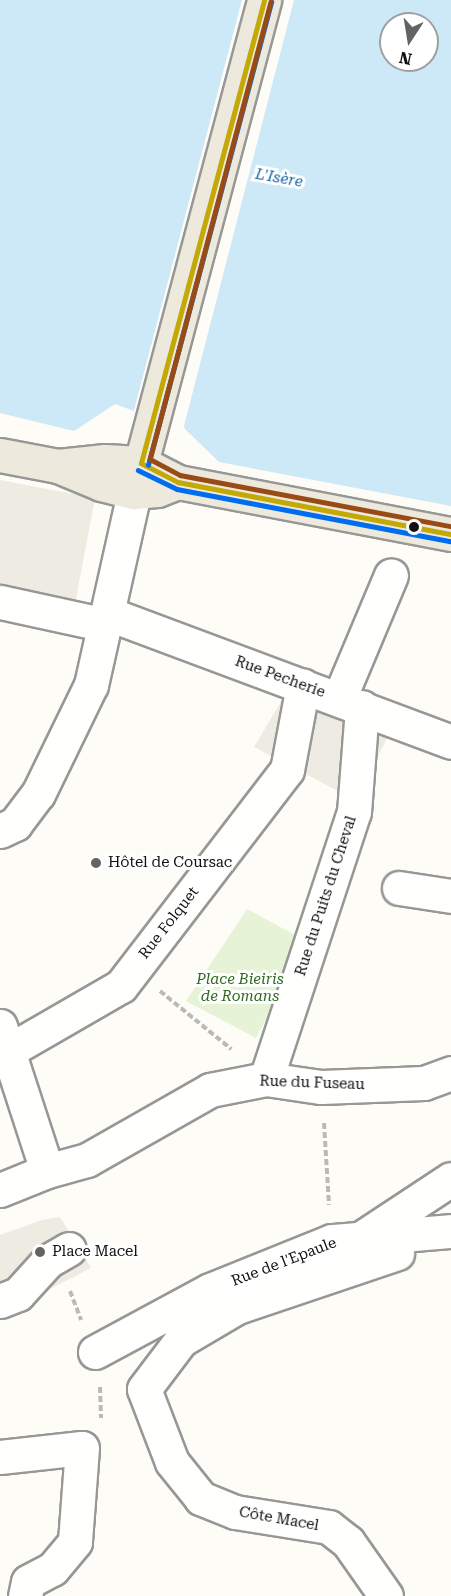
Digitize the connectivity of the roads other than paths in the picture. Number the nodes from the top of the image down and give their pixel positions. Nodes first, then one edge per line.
1 (264, 0) edge
2 (0, 454) edge
3 (141, 467) junction
4 (451, 534) edge
5 (391, 574) dead end
6 (0, 602) edge
7 (108, 620) junction
8 (303, 686) junction
9 (350, 703) junction
10 (451, 742) edge
11 (0, 831) edge
12 (399, 888) dead end
13 (451, 896) edge
14 (5, 1038) edge
15 (451, 1073) edge
16 (266, 1079) junction
17 (47, 1171) junction
18 (451, 1179) edge
19 (0, 1190) edge
20 (451, 1231) edge
21 (347, 1239) junction
22 (69, 1249) dead end
23 (397, 1253) dead end
24 (9, 1298) edge
25 (95, 1352) dead end
26 (0, 1457) edge
27 (25, 1596) edge
28 (386, 1596) edge

1 - 3 main road
2 - 3 main road
3 - 4 main road
3 - 7 street
5 - 9 street, Rue du Puits du Cheval
6 - 7 street, Rue Pecherie
7 - 8 street, Rue Pecherie
7 - 11 street
8 - 9 street, Rue Pecherie
8 - 14 street, Rue Folquet
9 - 10 street, Rue Pecherie
9 - 16 street, Rue du Puits du Cheval
12 - 13 street
14 - 17 street
15 - 16 street, Rue du Fuseau
16 - 17 street, Rue du Fuseau
17 - 19 street, Rue du Fuseau
18 - 21 street
20 - 21 street, Rue de l'Epaule
21 - 25 street, Rue de l'Epaule
22 - 24 street
23 - 28 street, Côte Macel
26 - 27 street

